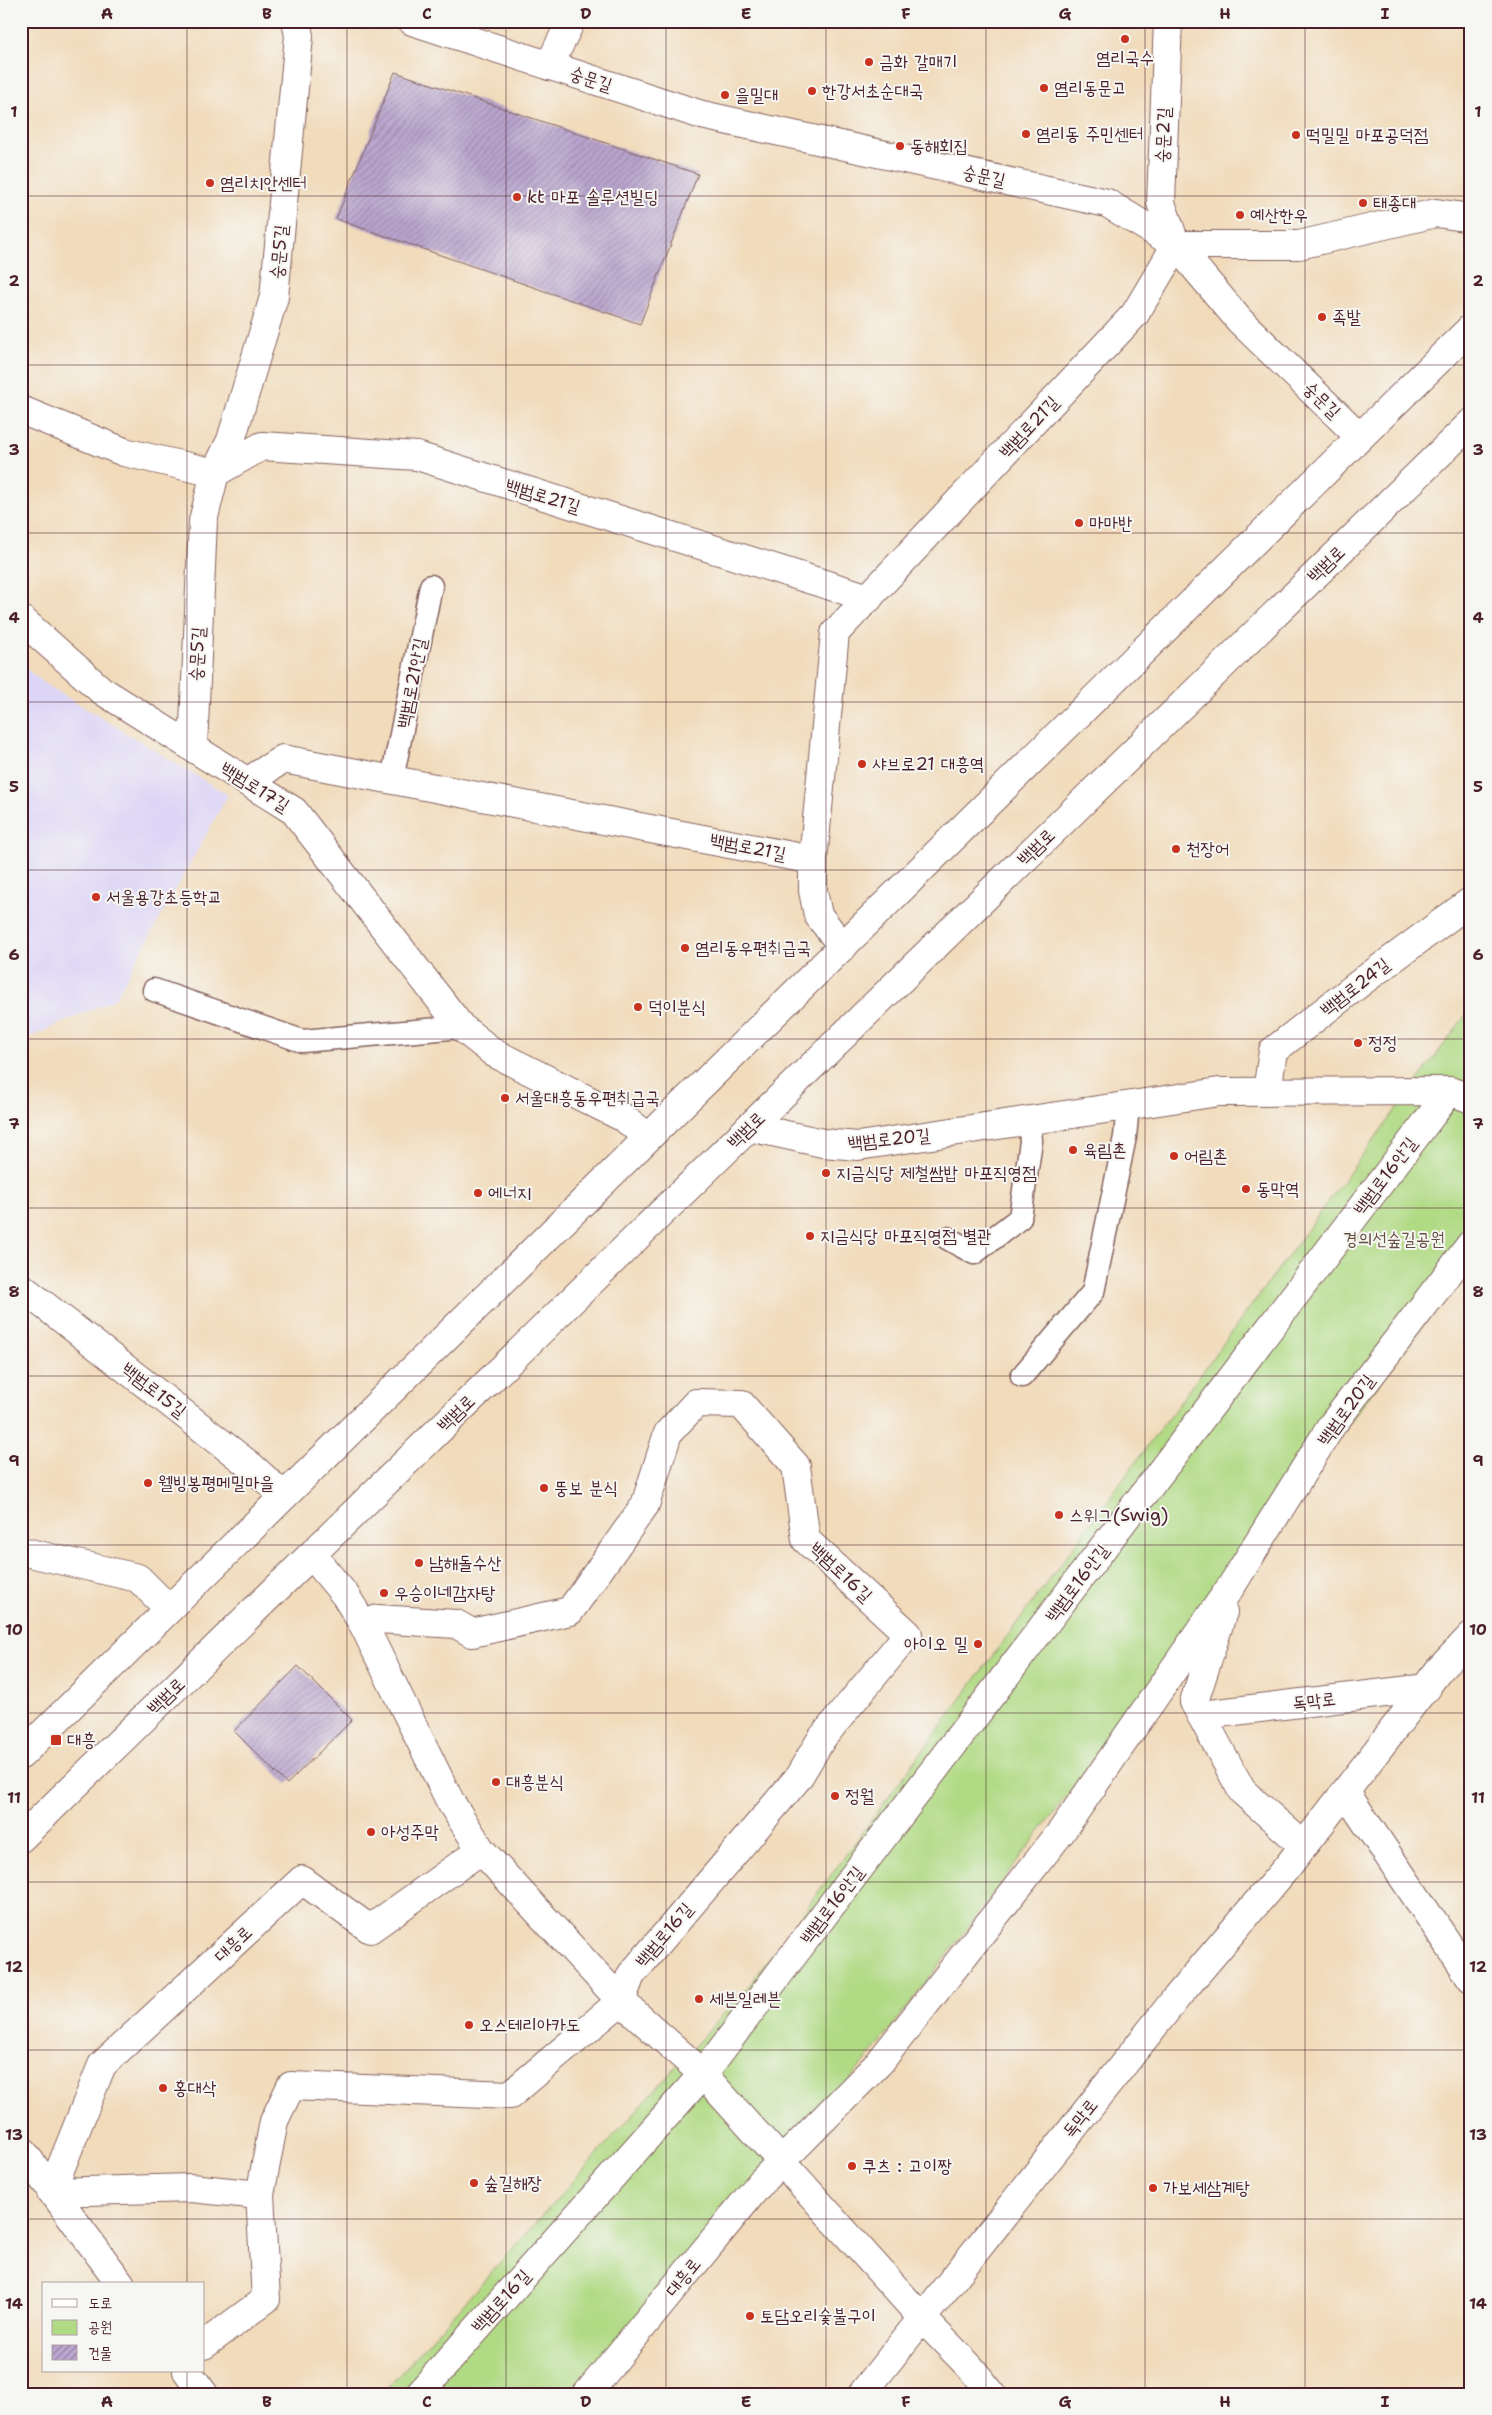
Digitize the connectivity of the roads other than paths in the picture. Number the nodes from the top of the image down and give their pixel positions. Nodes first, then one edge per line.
1 (296, 21) edge
2 (412, 21) edge
3 (571, 21) edge
4 (1168, 21) edge
5 (549, 66) junction
6 (1471, 218) edge
7 (1176, 245) junction
8 (1471, 328) edge
9 (21, 410) edge
10 (1471, 423) edge
11 (1360, 438) junction
12 (215, 473) junction
13 (432, 586) dead end
14 (869, 598) junction
15 (21, 619) edge
16 (193, 748) junction
17 (392, 779) junction
18 (247, 782) junction
19 (813, 860) junction
20 (1471, 901) edge
21 (843, 946) junction
22 (154, 990) dead end
23 (461, 1027) junction
24 (1267, 1092) junction
25 (1460, 1095) edge
26 (1128, 1106) junction
27 (1029, 1120) junction
28 (749, 1127) junction
29 (648, 1137) junction
30 (947, 1238) dead end
31 (1471, 1244) edge
32 (21, 1287) edge
33 (1022, 1376) dead end
34 (284, 1496) junction
35 (21, 1551) edge
36 (312, 1554) junction
37 (1232, 1585) junction
38 (169, 1609) junction
39 (363, 1624) junction
40 (1471, 1636) edge
41 (1427, 1688) junction
42 (1201, 1715) junction
43 (21, 1755) edge
44 (1346, 1793) junction
45 (25, 1827) edge
46 (1304, 1846) junction
47 (480, 1850) junction
48 (1471, 1978) edge
49 (621, 2001) junction
50 (703, 2074) junction
51 (21, 2149) edge
52 (780, 2161) junction
53 (52, 2192) junction
54 (260, 2195) junction
55 (120, 2282) edge
56 (922, 2318) junction
57 (205, 2344) edge
58 (188, 2372) edge
59 (204, 2394) edge
60 (418, 2394) edge
61 (587, 2394) edge
62 (862, 2394) edge
63 (992, 2394) edge

1 - 12 street, 숭문5길
2 - 5 street, 숭문길
3 - 5 street
4 - 7 street, 숭문2길
5 - 7 street, 숭문길
6 - 7 street
7 - 11 street, 숭문길
7 - 14 street, 백범로21길
8 - 11 street
9 - 12 street
10 - 28 street, 백범로
11 - 21 street
12 - 14 street, 백범로21길
12 - 16 street, 숭문5길
13 - 17 lane, 백범로21안길
14 - 19 street, 백범로21길
15 - 16 street, 백범로17길
16 - 18 street, 백범로17길
17 - 18 street, 백범로21길
17 - 19 street, 백범로21길
18 - 23 street, 백범로17길
19 - 21 street, 백범로21길
20 - 24 street, 백범로24길
21 - 29 street
22 - 23 lane
23 - 29 street, 백범로17길
24 - 25 street, 백범로20길
24 - 26 street, 백범로20길
25 - 50 street, 백범로16안길
26 - 27 street, 백범로20길
26 - 33 lane
27 - 28 street, 백범로20길
27 - 30 lane
28 - 36 street, 백범로
29 - 34 street
31 - 37 street, 백범로20길
32 - 34 street, 백범로15길
34 - 38 street
35 - 38 street
36 - 39 street
36 - 45 street, 백범로
37 - 42 street
37 - 52 street
38 - 43 street
39 - 47 street
39 - 49 street, 백범로16길
40 - 41 street, 독막로
41 - 42 street, 독막로
41 - 44 street, 독막로
42 - 46 street
44 - 46 street, 독막로
44 - 48 street
46 - 56 street, 독막로
47 - 49 street
47 - 53 street, 대흥로
49 - 50 street
49 - 54 street
50 - 52 street
50 - 60 street, 백범로16길
51 - 53 street
52 - 56 street
52 - 61 street, 대흥로
53 - 54 street
53 - 55 street
54 - 57 street
56 - 62 street, 독막로
56 - 63 street
58 - 59 street

